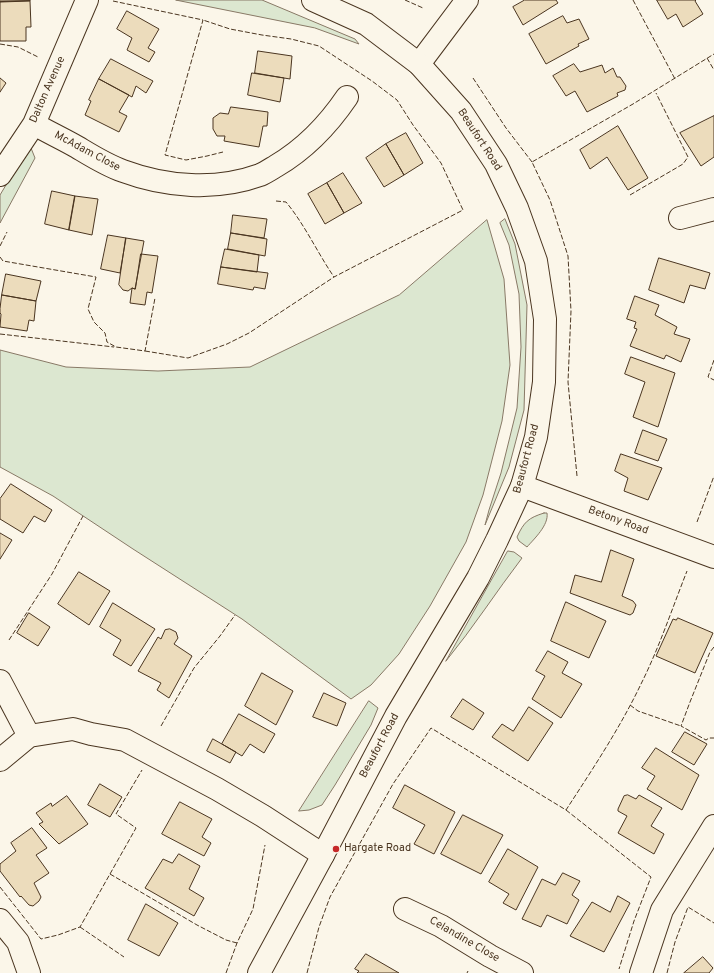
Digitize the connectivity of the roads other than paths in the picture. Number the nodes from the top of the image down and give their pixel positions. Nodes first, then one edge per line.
1 (87, 0) edge
2 (313, 0) edge
3 (467, 0) edge
4 (418, 64) junction
5 (347, 97) dead end
6 (34, 124) junction
7 (0, 175) edge
8 (714, 209) edge
9 (680, 218) dead end
10 (522, 486) junction
11 (714, 557) edge
12 (0, 681) edge
13 (29, 736) junction
14 (0, 760) edge
15 (714, 826) edge
16 (323, 855) junction
17 (405, 909) dead end
18 (0, 920) edge
19 (29, 973) edge
20 (259, 973) edge
21 (522, 973) edge
22 (641, 973) edge

1 - 6 street, Dalton Avenue
2 - 4 street, Beaufort Road
3 - 4 street
4 - 10 street, Beaufort Road
5 - 6 street, McAdam Close
6 - 7 street, Dalton Avenue
8 - 9 street
10 - 11 street, Betony Road
10 - 16 street, Beaufort Road
12 - 13 street
13 - 14 street
13 - 16 street
15 - 22 street
16 - 20 street, Beaufort Road
17 - 21 street, Celandine Close
18 - 19 street

